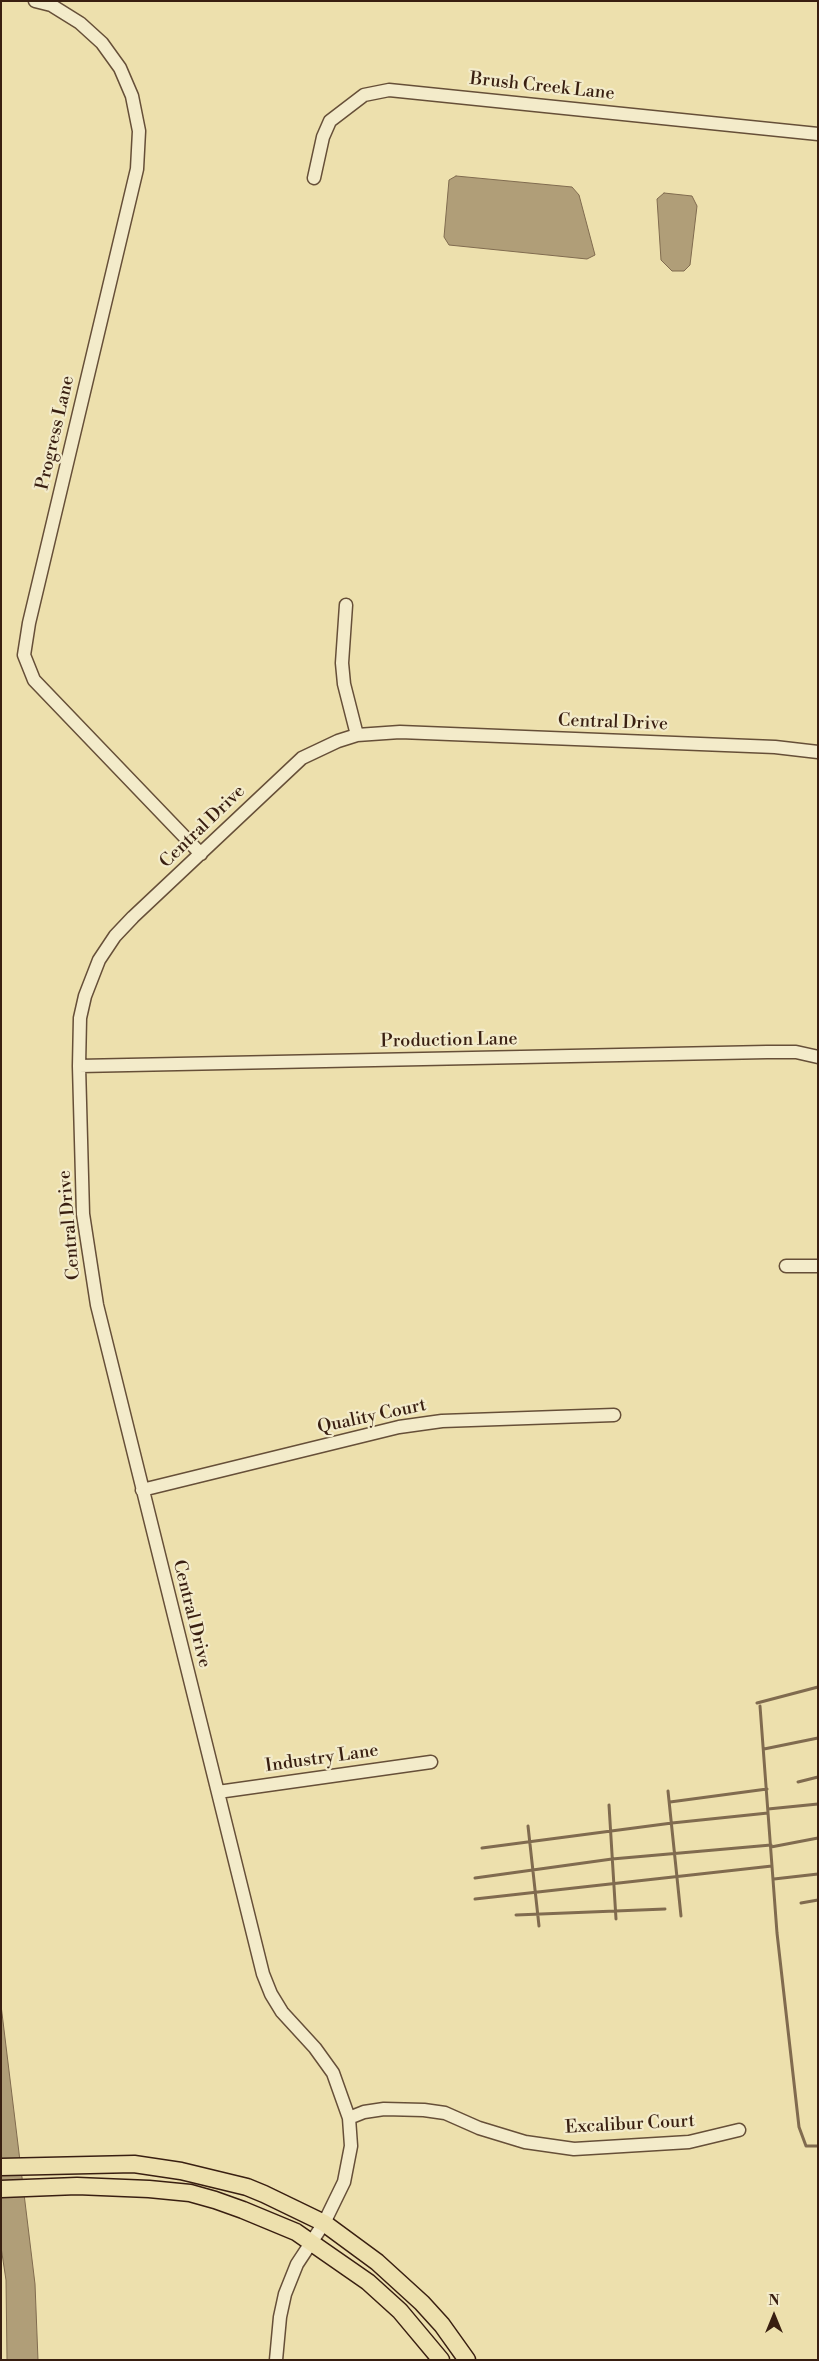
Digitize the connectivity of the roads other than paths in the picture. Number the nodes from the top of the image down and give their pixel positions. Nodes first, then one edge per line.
1 (35, 1) edge
2 (818, 134) edge
3 (314, 178) dead end
4 (346, 605) dead end
5 (357, 735) junction
6 (818, 752) edge
7 (201, 854) junction
8 (818, 1057) edge
9 (80, 1066) junction
10 (786, 1266) dead end
11 (818, 1266) edge
12 (614, 1415) dead end
13 (142, 1490) junction
14 (431, 1762) dead end
15 (218, 1792) junction
16 (349, 2118) junction
17 (739, 2130) dead end
18 (1, 2167) edge
19 (1, 2189) edge
20 (324, 2223) junction
21 (311, 2242) junction
22 (276, 2360) edge
23 (441, 2360) edge
24 (467, 2360) edge

1 - 7 street, Progress Lane
2 - 3 street, Brush Creek Lane
4 - 5 street
5 - 6 street, Central Drive
5 - 7 street, Central Drive
7 - 9 street, Central Drive
8 - 9 street, Production Lane
9 - 13 street, Central Drive
10 - 11 street
12 - 13 street, Quality Court
13 - 15 street, Central Drive
14 - 15 street, Industry Lane
15 - 16 street, Central Drive
16 - 17 street, Excalibur Court
16 - 20 street, Central Drive
18 - 20 main road
19 - 21 main road
20 - 21 street, Central Drive
20 - 24 main road
21 - 22 street, Central Drive
21 - 23 main road

